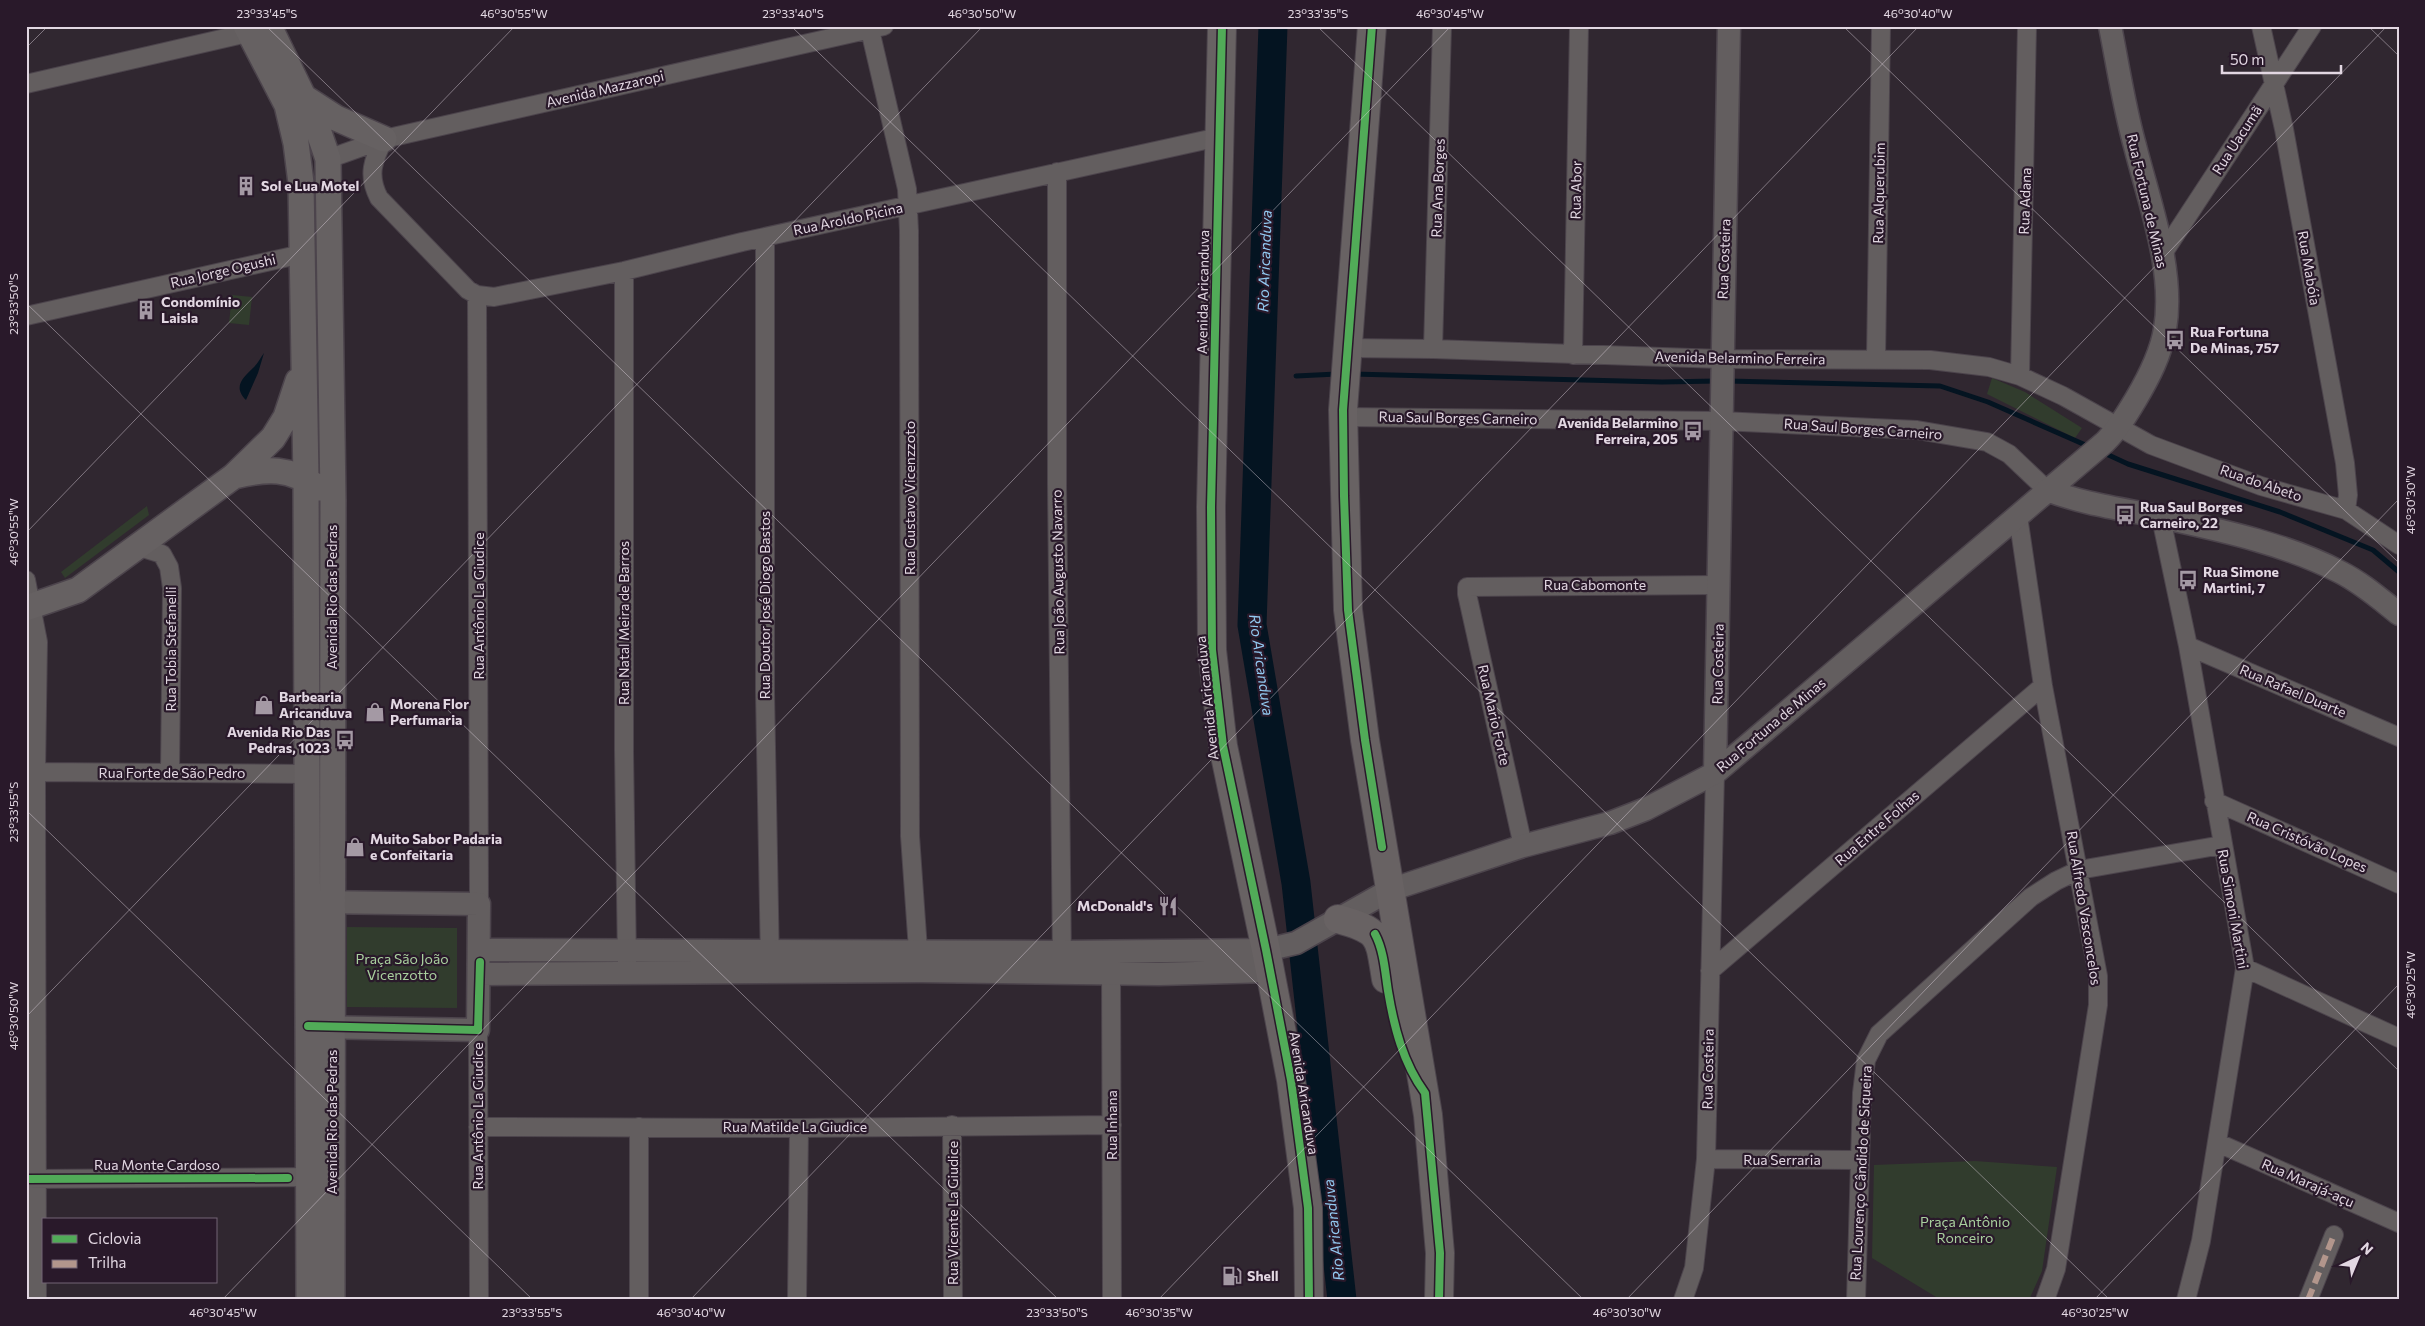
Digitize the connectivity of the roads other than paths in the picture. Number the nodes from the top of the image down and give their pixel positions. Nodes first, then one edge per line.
1 (1222, 26) edge
2 (1372, 26) edge
3 (1442, 26) edge
4 (1579, 26) edge
5 (1728, 26) edge
6 (1881, 26) edge
7 (2027, 26) edge
8 (2110, 26) edge
9 (2261, 26) edge
10 (2312, 26) edge
11 (259, 28) edge
12 (877, 28) edge
13 (2274, 81) junction
14 (26, 84) edge
15 (305, 98) junction
16 (1219, 137) junction
17 (384, 139) junction
18 (328, 159) junction
19 (1057, 172) junction
20 (301, 183) junction
21 (908, 206) junction
22 (765, 237) junction
23 (302, 254) junction
24 (2162, 255) junction
25 (624, 271) junction
26 (477, 295) junction
27 (26, 316) edge
28 (1432, 349) junction
29 (1347, 352) junction
30 (1573, 355) junction
31 (1876, 360) junction
32 (304, 362) junction
33 (1721, 367) junction
34 (2020, 376) junction
35 (1343, 414) junction
36 (1721, 414) junction
37 (2112, 435) junction
38 (234, 476) junction
39 (306, 480) junction
40 (2047, 490) junction
41 (333, 500) junction
42 (2346, 510) junction
43 (2018, 516) junction
44 (2161, 518) junction
45 (2399, 545) edge
46 (136, 546) junction
47 (26, 580) edge
48 (1720, 585) junction
49 (1470, 586) joint
50 (29, 608) edge
51 (2399, 614) edge
52 (2188, 646) junction
53 (2043, 686) junction
54 (2399, 737) edge
55 (36, 772) junction
56 (1715, 773) junction
57 (170, 774) junction
58 (308, 774) junction
59 (2214, 801) junction
60 (2222, 845) junction
61 (1523, 846) junction
62 (2079, 870) junction
63 (2399, 884) edge
64 (1390, 890) junction
65 (319, 902) junction
66 (479, 904) junction
67 (1338, 919) junction
68 (480, 950) junction
69 (1111, 950) junction
70 (769, 951) junction
71 (626, 952) junction
72 (1268, 960) junction
73 (919, 961) junction
74 (1062, 962) junction
75 (2245, 968) junction
76 (1710, 971) junction
77 (479, 974) junction
78 (628, 974) junction
79 (770, 974) junction
80 (1111, 974) junction
81 (320, 1027) junction
82 (478, 1030) junction
83 (2399, 1038) edge
84 (1425, 1093) junction
85 (1112, 1125) junction
86 (952, 1126) junction
87 (478, 1127) junction
88 (638, 1127) junction
89 (799, 1128) junction
90 (2218, 1142) junction
91 (1706, 1160) junction
92 (1859, 1160) junction
93 (320, 1176) junction
94 (32, 1179) edge
95 (2399, 1222) edge
96 (2334, 1235) dead end
97 (37, 1300) edge
98 (309, 1300) edge
99 (332, 1300) edge
100 (479, 1300) edge
101 (639, 1300) edge
102 (798, 1300) edge
103 (953, 1300) edge
104 (1112, 1300) edge
105 (1309, 1300) edge
106 (1439, 1300) edge
107 (1683, 1300) edge
108 (1856, 1300) edge
109 (2045, 1300) edge
110 (2186, 1300) edge
111 (2308, 1300) edge

1 - 16 highway, Avenida Aricanduva
2 - 29 highway
3 - 28 street, Rua Ana Borges
4 - 30 street, Rua Abor
5 - 33 street, Rua Costeira
6 - 31 street, Rua Alquerubim
7 - 34 street, Rua Adana
8 - 24 street, Rua Fortuna de Minas
9 - 13 street, Rua Mabóia
10 - 13 street, Rua Uacumã
11 - 14 street
11 - 15 main road, Avenida Rio das Pedras
11 - 20 main road, Avenida Rio das Pedras
12 - 17 street, Avenida Mazzaropi
12 - 21 street, Rua Gustavo Vicenzzoto
13 - 24 street, Rua Uacumã
13 - 42 street, Rua Mabóia
15 - 17 main road
15 - 18 main road, Avenida Rio das Pedras
16 - 19 street, Rua Aroldo Picina
16 - 72 highway, Avenida Aricanduva
17 - 18 street, Avenida Mazzaropi
17 - 26 street
18 - 20 main road
18 - 41 main road, Avenida Rio das Pedras
19 - 21 street, Rua Aroldo Picina
19 - 74 street, Rua João Augusto Navarro
20 - 23 main road, Avenida Rio das Pedras
21 - 22 street, Rua Aroldo Picina
21 - 73 street, Rua Gustavo Vicenzzoto
22 - 25 street, Rua Aroldo Picina
22 - 70 street, Rua Doutor José Diogo Bastos
23 - 27 street, Rua Jorge Ogushi
23 - 32 main road, Avenida Rio das Pedras
24 - 37 street, Rua Fortuna de Minas
25 - 26 street, Rua Aroldo Picina
25 - 71 street, Rua Natal Meira de Barros
26 - 66 street, Rua Antônio La Giudice
28 - 29 street, Avenida Belarmino Ferreira
28 - 30 street, Avenida Belarmino Ferreira
29 - 35 highway
30 - 33 street, Avenida Belarmino Ferreira
31 - 33 street, Avenida Belarmino Ferreira
31 - 34 street, Avenida Belarmino Ferreira
32 - 38 main road
32 - 39 main road, Avenida Rio das Pedras
33 - 36 street, Rua Costeira
34 - 37 street, Avenida Belarmino Ferreira
35 - 36 street, Rua Saul Borges Carneiro
35 - 64 highway
36 - 40 street, Rua Saul Borges Carneiro
36 - 48 street, Rua Costeira
37 - 40 street, Rua Fortuna de Minas
37 - 42 street, Rua do Abeto
38 - 39 main road
38 - 46 main road
39 - 41 main road
39 - 58 main road, Avenida Rio das Pedras
40 - 43 street, Rua Fortuna de Minas
40 - 44 street, Rua Saul Borges Carneiro
41 - 65 main road, Avenida Rio das Pedras
42 - 45 street, Rua do Abeto
43 - 53 street, Rua Alfredo Vasconcelos
43 - 56 street, Rua Fortuna de Minas
44 - 51 street, Rua Saul Borges Carneiro
44 - 52 street, Rua Simoni Martini
46 - 50 main road
46 - 57 street, Rua Tobia Stefanelli
47 - 50 street
48 - 49 street, Rua Cabomonte
48 - 56 street, Rua Costeira
49 - 61 street, Rua Mario Forte
50 - 55 street
52 - 54 street, Rua Rafael Duarte
52 - 59 street, Rua Simoni Martini
53 - 62 street, Rua Alfredo Vasconcelos
53 - 76 street, Rua Entre Folhas
55 - 57 street, Rua Forte de São Pedro
55 - 94 street
56 - 61 street, Rua Fortuna de Minas
56 - 76 street, Rua Costeira
57 - 58 street, Rua Forte de São Pedro
58 - 65 main road, Avenida Rio das Pedras
59 - 60 street, Rua Simoni Martini
59 - 63 street, Rua Cristóvão Lopes
60 - 62 street, Rua Lourenço Cândido de Siqueira
60 - 75 street, Rua Simoni Martini
61 - 64 street, Rua Fortuna de Minas
62 - 92 street, Rua Lourenço Cândido de Siqueira
62 - 109 street, Rua Alfredo Vasconcelos
64 - 67 street, Rua Fortuna de Minas
64 - 84 highway
65 - 66 street
65 - 81 main road, Avenida Rio das Pedras
66 - 68 street, Rua Antônio La Giudice
67 - 72 street, Rua Fortuna de Minas
67 - 84 highway
68 - 71 street
68 - 77 street, Rua Antônio La Giudice
69 - 72 street
69 - 74 street
69 - 80 street, Rua Inhana
70 - 71 street
70 - 73 street
70 - 79 street, Rua Doutor José Diogo Bastos
71 - 78 street, Rua Natal Meira de Barros
72 - 80 street
72 - 105 highway, Avenida Aricanduva
73 - 74 street
73 - 79 street
74 - 80 street
75 - 83 street
75 - 90 street, Rua Simoni Martini
76 - 91 street, Rua Costeira
77 - 78 street
77 - 82 street, Rua Antônio La Giudice
78 - 79 street
80 - 85 street, Rua Inhana
81 - 82 street
81 - 93 main road, Avenida Rio das Pedras
82 - 87 street, Rua Antônio La Giudice
84 - 106 highway
85 - 86 street, Rua Matilde La Giudice
85 - 104 street, Rua Inhana
86 - 89 street, Rua Matilde La Giudice
86 - 103 street, Rua Vicente La Giudice
87 - 88 street, Rua Matilde La Giudice
87 - 100 street, Rua Antônio La Giudice
88 - 89 street, Rua Matilde La Giudice
88 - 101 street
89 - 102 street
90 - 95 street, Rua Marajá-açu
90 - 110 street, Rua Simoni Martini
91 - 92 street, Rua Serraria
91 - 107 street, Rua Costeira
92 - 108 street, Rua Lourenço Cândido de Siqueira
93 - 94 street, Rua Monte Cardoso
93 - 98 main road, Avenida Rio das Pedras
93 - 99 main road, Avenida Rio das Pedras
94 - 97 street
96 - 111 street

